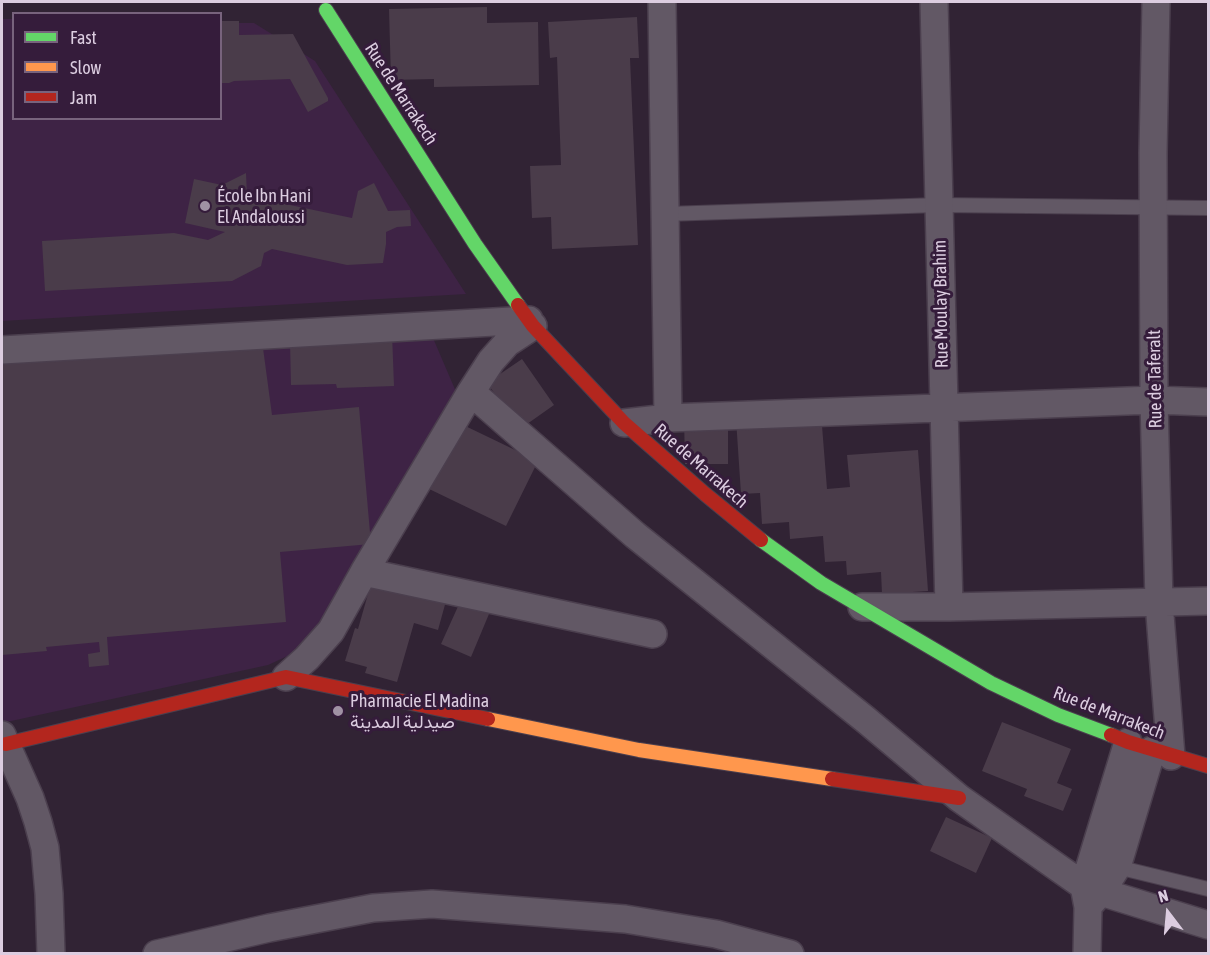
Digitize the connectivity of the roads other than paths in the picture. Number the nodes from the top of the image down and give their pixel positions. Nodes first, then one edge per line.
1 (662, 2) edge
2 (934, 2) edge
3 (1156, 2) edge
4 (324, 8) dead end
5 (938, 206) junction
6 (1209, 208) edge
7 (1153, 209) junction
8 (666, 214) junction
9 (531, 323) junction
10 (2, 350) edge
11 (471, 392) junction
12 (1154, 400) junction
13 (1209, 402) edge
14 (943, 408) junction
15 (668, 418) junction
16 (624, 423) junction
17 (363, 572) junction
18 (1209, 601) edge
19 (1159, 602) junction
20 (862, 607) junction
21 (949, 607) junction
22 (653, 634) dead end
23 (286, 677) junction
24 (4, 740) edge
25 (1150, 749) junction
26 (1209, 766) edge
27 (959, 798) junction
28 (1117, 867) junction
29 (1209, 889) edge
30 (1091, 895) junction
31 (1209, 925) edge
32 (51, 954) edge
33 (157, 954) edge
34 (790, 954) edge
35 (1087, 954) edge

1 - 8 street
2 - 5 street, Rue Moulay Brahim
3 - 7 street, Rue de Taferalt
4 - 9 street, Rue de Marrakech
5 - 7 lane
5 - 8 lane
5 - 14 street, Rue Moulay Brahim
6 - 7 lane
7 - 12 street, Rue de Taferalt
8 - 15 street
9 - 10 street
9 - 11 street
9 - 16 street, Rue de Marrakech
11 - 17 street
11 - 27 street
12 - 13 street
12 - 14 street
12 - 19 street, Rue de Taferalt
14 - 15 street
14 - 21 street, Rue Moulay Brahim
15 - 16 street
16 - 20 street, Rue de Marrakech
17 - 22 street
17 - 23 street
18 - 19 street
19 - 21 street
19 - 25 street, Rue de Taferalt
20 - 21 street
20 - 25 street, Rue de Marrakech
23 - 24 street
23 - 27 street
24 - 32 street
25 - 26 street, Rue de Marrakech
25 - 28 street
25 - 30 street
27 - 30 street
28 - 29 lane
28 - 30 street
30 - 31 street
30 - 35 street
33 - 34 street

